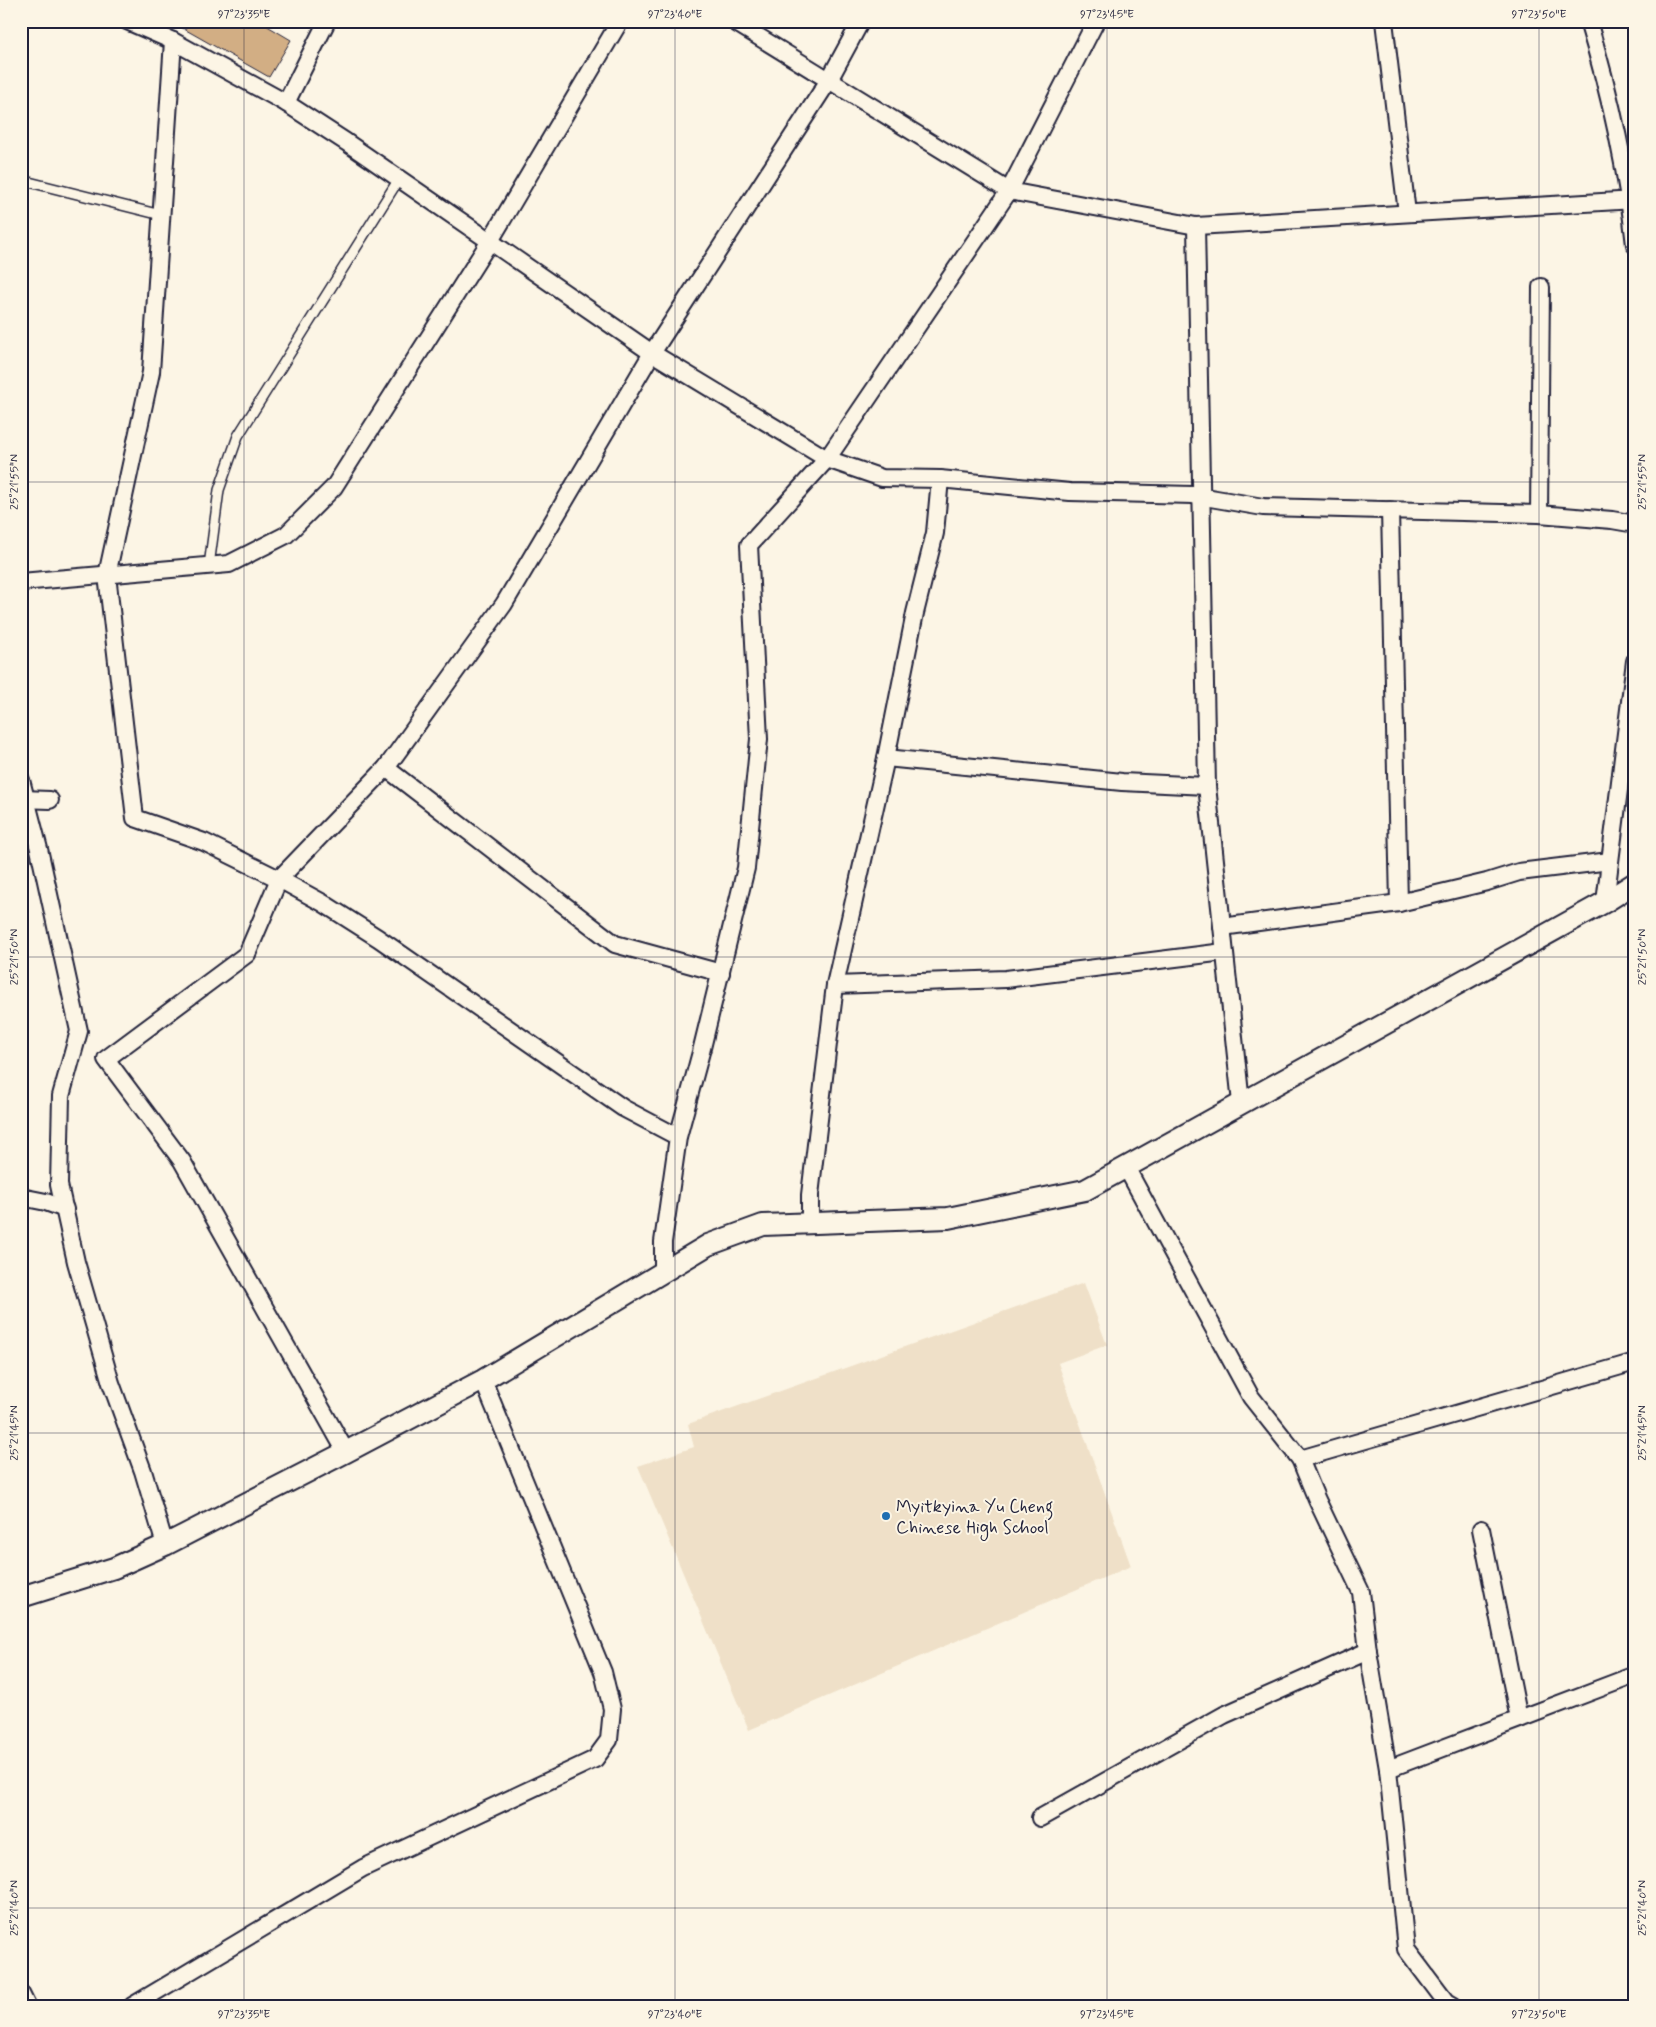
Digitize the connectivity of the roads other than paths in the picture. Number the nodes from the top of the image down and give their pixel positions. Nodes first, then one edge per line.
1 (127, 21) edge
2 (327, 21) edge
3 (620, 21) edge
4 (733, 21) edge
5 (861, 21) edge
6 (1096, 21) edge
7 (1384, 21) edge
8 (1588, 21) edge
9 (173, 41) junction
10 (829, 80) junction
11 (286, 103) junction
12 (399, 179) junction
13 (21, 180) edge
14 (1009, 190) junction
15 (1632, 200) edge
16 (1407, 213) junction
17 (161, 215) junction
18 (1196, 226) junction
19 (490, 241) junction
20 (1635, 245) edge
21 (1541, 287) dead end
22 (652, 353) junction
23 (826, 460) junction
24 (940, 479) junction
25 (1201, 496) junction
26 (1390, 510) junction
27 (1539, 514) junction
28 (1635, 524) edge
29 (210, 566) junction
30 (107, 575) junction
31 (21, 582) edge
32 (1635, 661) edge
33 (886, 758) junction
34 (386, 768) junction
35 (21, 780) edge
36 (1207, 786) junction
37 (24, 800) edge
38 (50, 800) dead end
39 (1610, 861) junction
40 (279, 879) junction
41 (1635, 884) edge
42 (1605, 902) junction
43 (1399, 903) junction
44 (1222, 927) junction
45 (1224, 952) junction
46 (721, 973) junction
47 (835, 985) junction
48 (1241, 1104) junction
49 (678, 1137) junction
50 (1126, 1167) junction
51 (21, 1197) edge
52 (65, 1209) junction
53 (810, 1223) junction
54 (663, 1272) junction
55 (1635, 1362) edge
56 (483, 1380) junction
57 (346, 1452) junction
58 (1300, 1459) junction
59 (1481, 1529) dead end
60 (165, 1545) junction
61 (21, 1597) edge
62 (1368, 1651) junction
63 (1635, 1675) edge
64 (1519, 1719) junction
65 (1388, 1769) junction
66 (1040, 1818) dead end
67 (21, 1994) edge
68 (27, 2006) edge
69 (132, 2006) edge
70 (1453, 2006) edge

1 - 9 street
2 - 11 street
3 - 19 street
4 - 10 street
5 - 10 street
6 - 14 street
7 - 16 street
8 - 15 street
9 - 11 street
9 - 17 street
10 - 14 street
10 - 22 street
11 - 12 street
12 - 19 street
12 - 29 lane
13 - 17 lane
14 - 18 street
14 - 23 street
15 - 16 street
15 - 20 street
16 - 18 street
17 - 30 street
18 - 25 street
19 - 22 street
19 - 29 street
21 - 27 street
22 - 23 street
22 - 34 street
23 - 24 street
23 - 46 street
24 - 25 street
24 - 33 street
25 - 26 street
25 - 36 street
26 - 27 street
26 - 43 street
27 - 28 street
29 - 30 street
30 - 31 street
30 - 40 street
32 - 39 street
33 - 36 street
33 - 47 street
34 - 40 street
34 - 46 street
35 - 37 street
36 - 44 street
37 - 38 street
37 - 52 street
39 - 42 street
39 - 43 street
40 - 49 street
40 - 57 street
41 - 42 street
42 - 48 street
43 - 44 street
44 - 45 street
45 - 47 street
45 - 48 street
46 - 49 street
47 - 53 street
48 - 50 street
49 - 54 street
50 - 53 street
50 - 58 street
51 - 52 street
52 - 60 street
53 - 54 street
54 - 56 street
55 - 58 street
56 - 57 street
56 - 69 street
57 - 60 street
58 - 62 street
59 - 64 street
60 - 61 street
62 - 65 street
62 - 66 street
63 - 64 street
64 - 65 street
65 - 70 street
67 - 68 street

